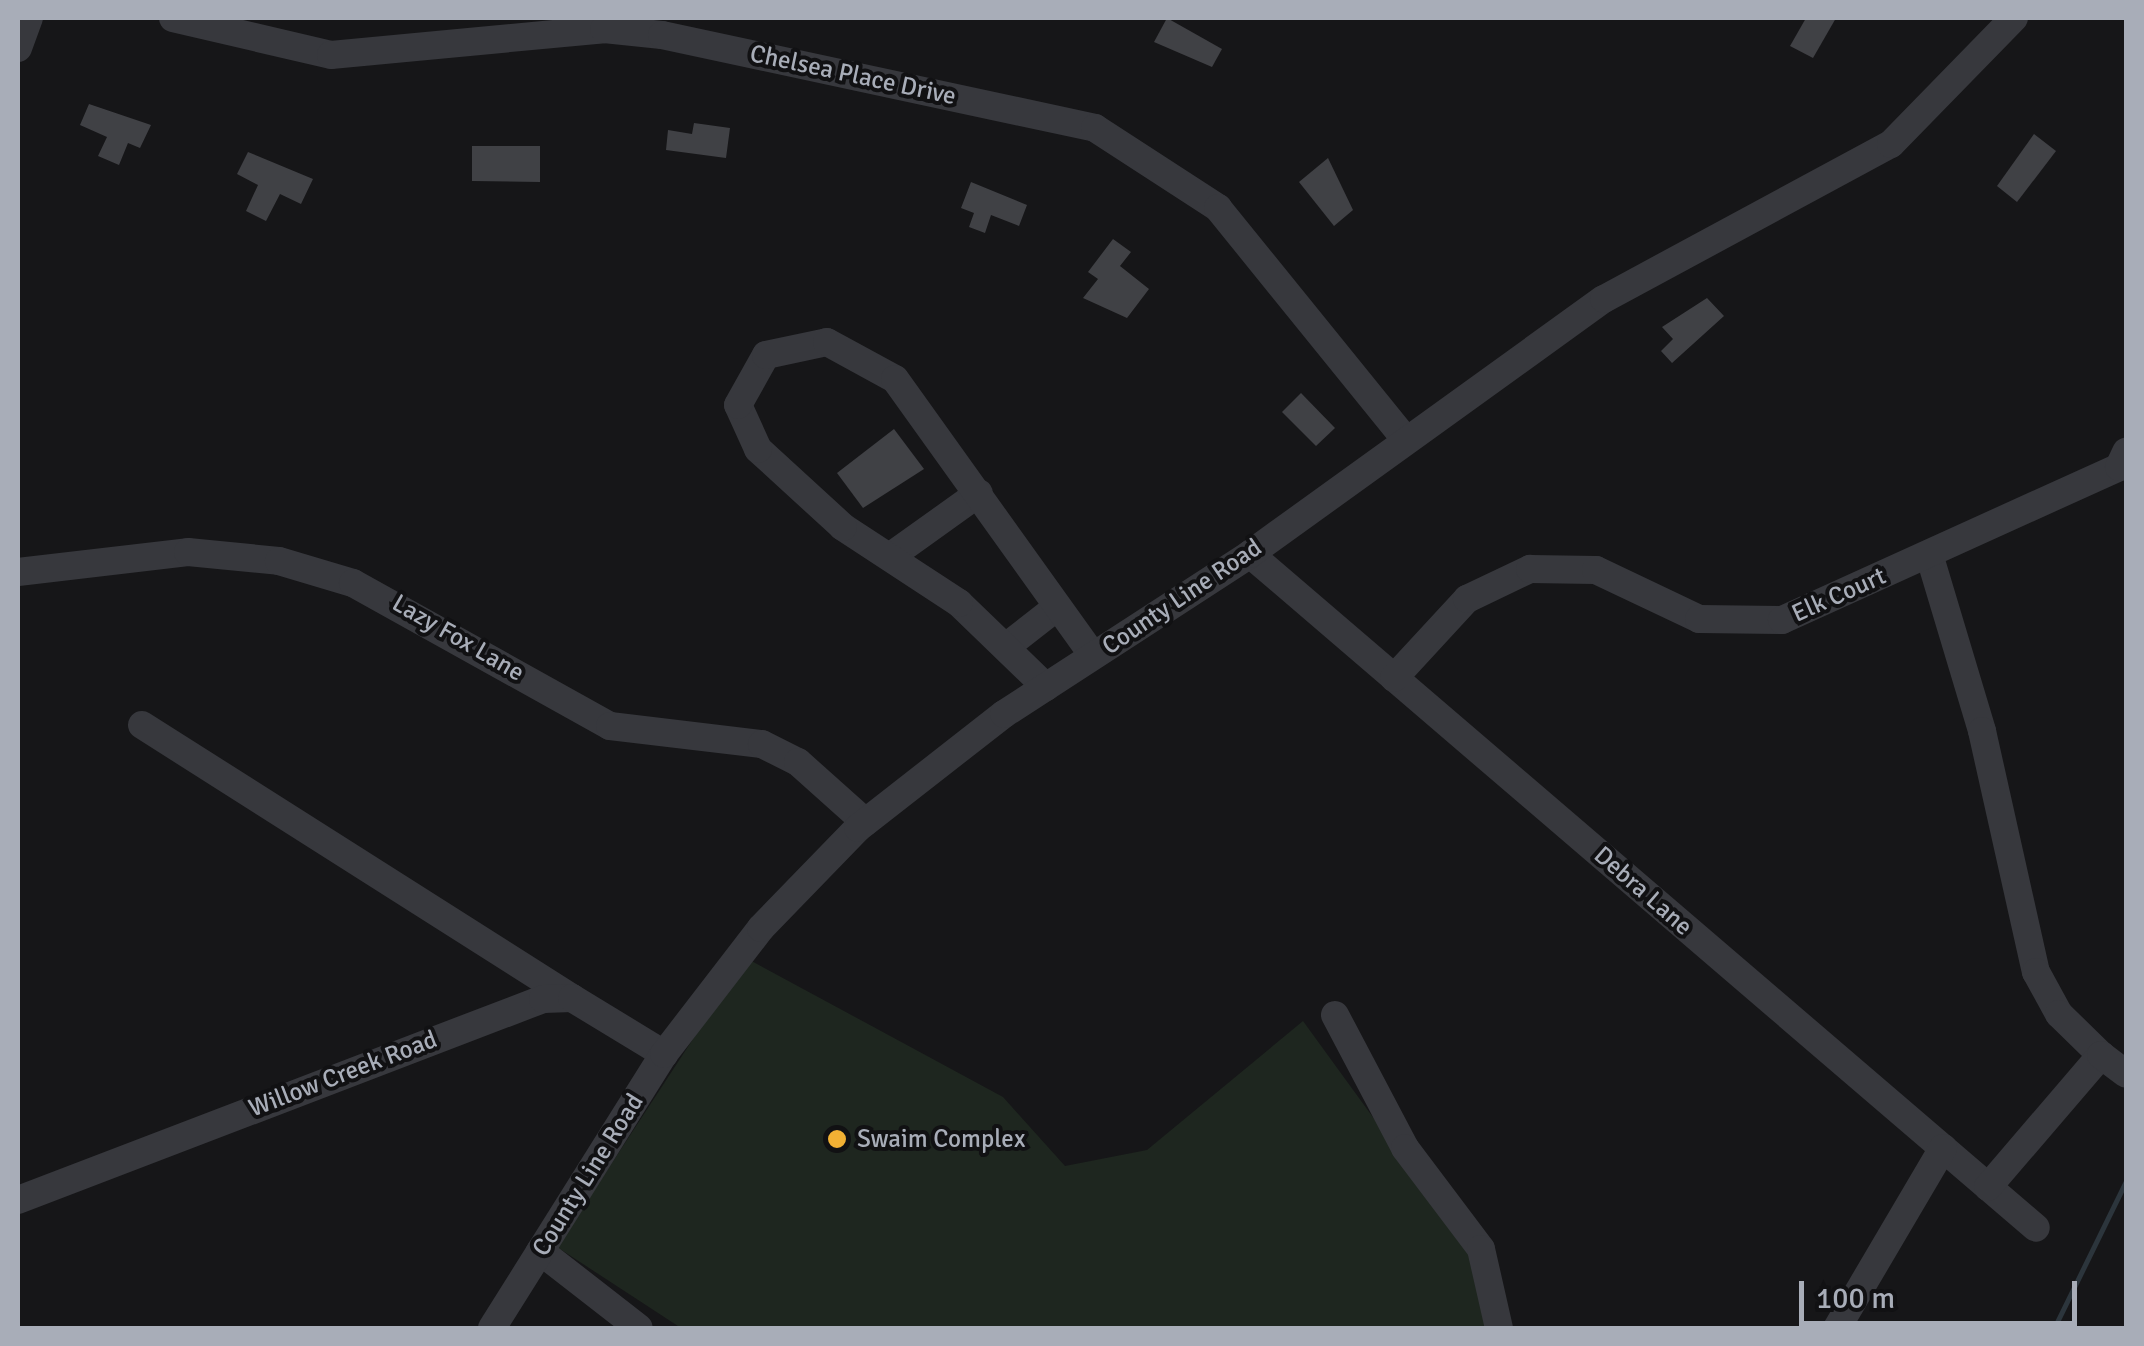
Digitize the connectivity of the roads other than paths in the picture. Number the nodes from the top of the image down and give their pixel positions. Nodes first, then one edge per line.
1 (29, 18) edge
2 (172, 18) edge
3 (2014, 18) edge
4 (18, 48) edge
5 (1404, 438) junction
6 (2126, 452) edge
7 (979, 493) junction
8 (1250, 554) junction
9 (1929, 554) junction
10 (891, 556) junction
11 (18, 572) edge
12 (1057, 607) junction
13 (1007, 646) junction
14 (1092, 656) junction
15 (1394, 678) junction
16 (1046, 687) junction
17 (142, 724) dead end
18 (865, 822) junction
19 (572, 998) junction
20 (1335, 1015) dead end
21 (664, 1054) junction
22 (2101, 1055) junction
23 (2126, 1074) edge
24 (1943, 1148) junction
25 (1988, 1187) junction
26 (18, 1200) edge
27 (2036, 1228) dead end
28 (540, 1251) junction
29 (492, 1328) edge
30 (640, 1328) edge
31 (1500, 1328) edge
32 (1837, 1328) edge

1 - 4 street
2 - 5 street, Chelsea Place Drive
3 - 5 street, County Line Road
5 - 8 street, County Line Road
6 - 9 street, Elk Court
7 - 10 street
7 - 10 street
7 - 12 street
8 - 14 street, County Line Road
8 - 15 street, Debra Lane
9 - 15 street, Elk Court
9 - 22 street
10 - 13 street
11 - 18 street, Lazy Fox Lane
12 - 13 street
12 - 14 street
13 - 16 street
14 - 16 street, County Line Road
15 - 24 street, Debra Lane
16 - 18 street, County Line Road
17 - 19 street
18 - 21 street, County Line Road
19 - 21 street
19 - 26 street, Willow Creek Road
20 - 31 street
21 - 28 street, County Line Road
22 - 23 street
22 - 25 street
24 - 25 street, Debra Lane
24 - 32 street
25 - 27 street, Debra Lane
28 - 29 street, County Line Road
28 - 30 street

